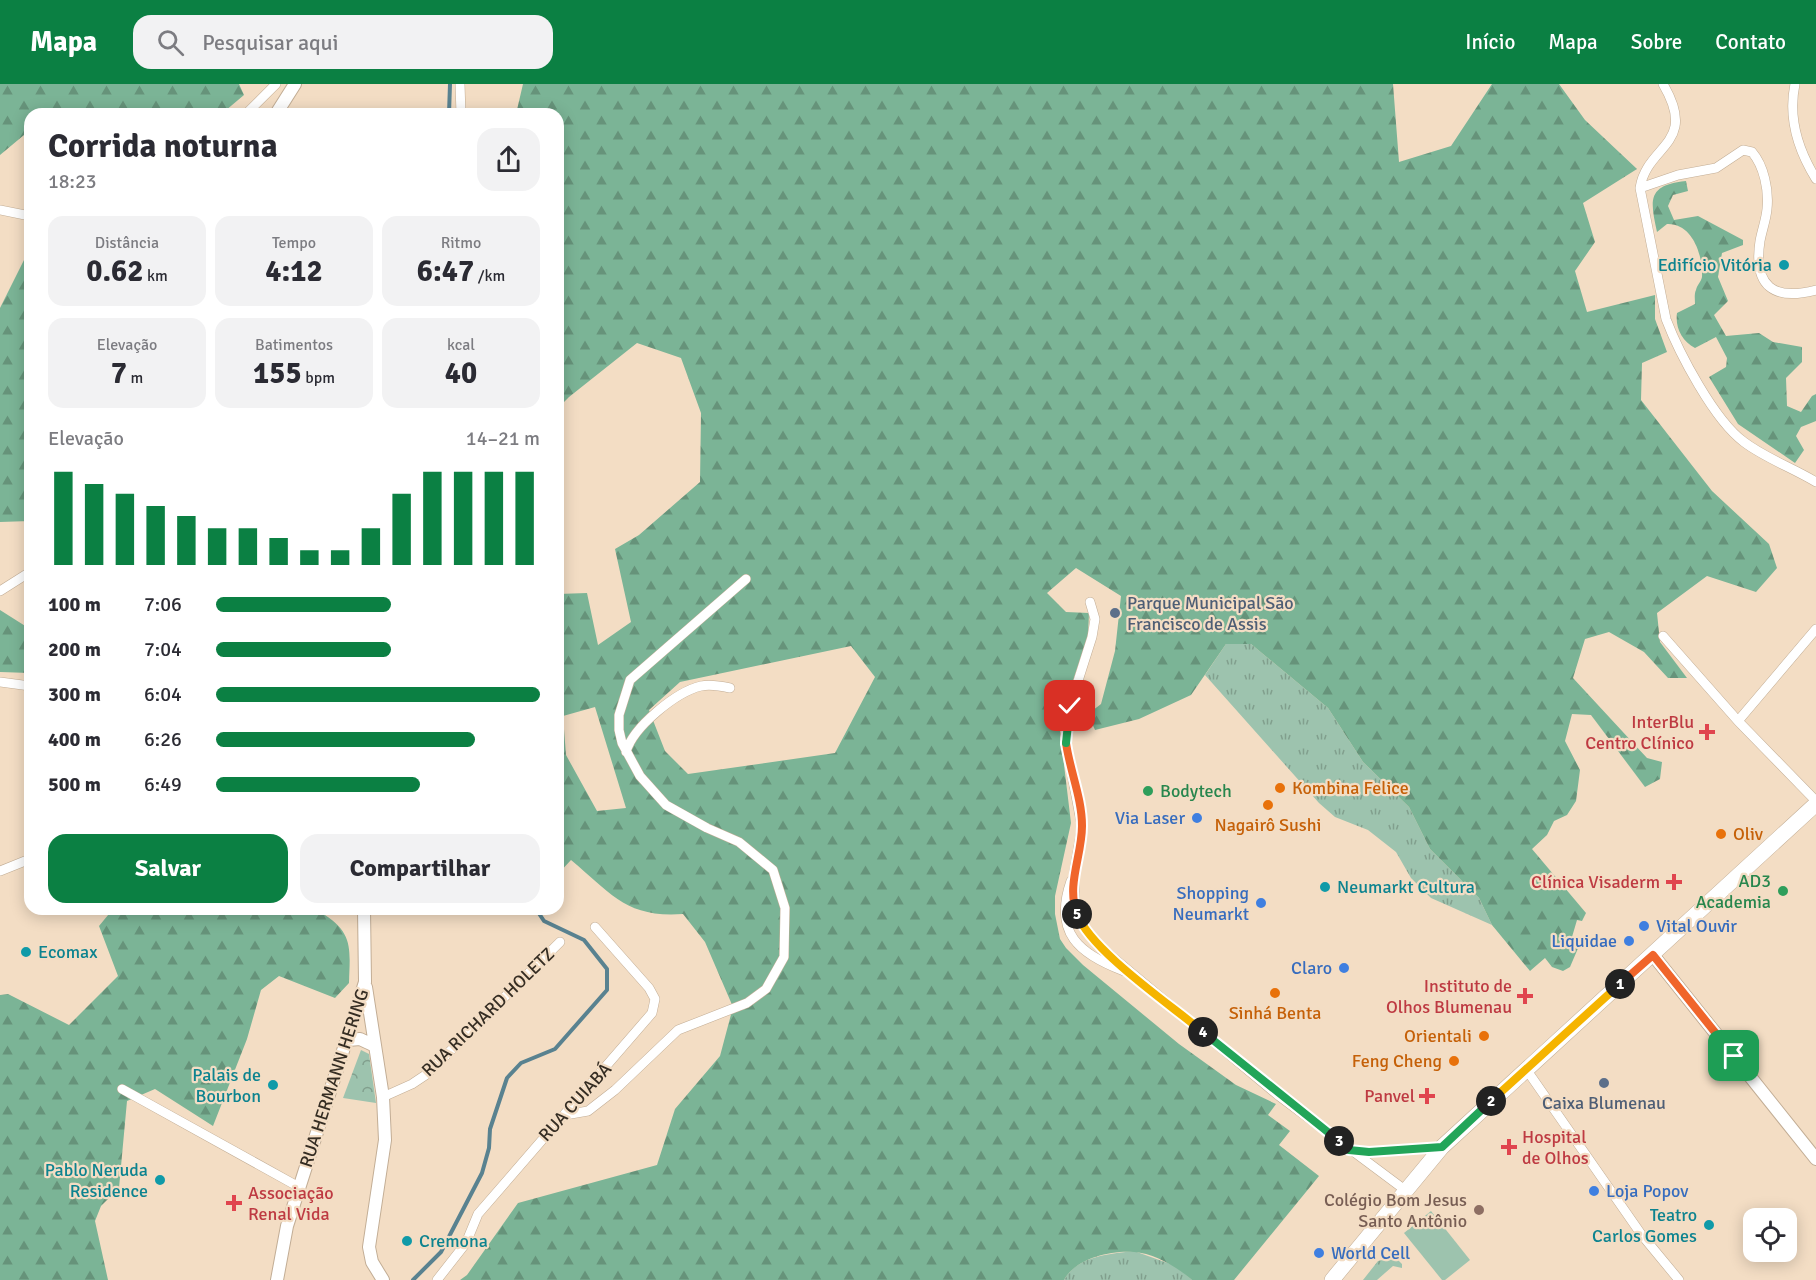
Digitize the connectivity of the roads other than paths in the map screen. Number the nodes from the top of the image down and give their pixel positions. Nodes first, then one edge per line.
1 (276, 84) edge
2 (295, 84) edge
3 (460, 84) edge
4 (1663, 84) edge
5 (1795, 84) edge
6 (252, 108) edge
7 (280, 108) edge
8 (461, 108) edge
9 (1816, 179) edge
10 (1640, 188) junction
11 (0, 210) edge
12 (24, 215) edge
13 (1816, 290) edge
14 (1816, 482) edge
15 (24, 576) edge
16 (746, 579) dead end
17 (0, 591) edge
18 (1090, 602) dead end
19 (1816, 629) edge
20 (1663, 636) dead end
21 (0, 682) edge
22 (24, 685) edge
23 (729, 688) dead end
24 (1738, 721) junction
25 (626, 752) junction
26 (1816, 802) edge
27 (24, 861) edge
28 (0, 871) edge
29 (1074, 873) junction
30 (364, 915) edge
31 (595, 927) dead end
32 (560, 942) dead end
33 (1653, 955) junction
34 (1132, 974) junction
35 (365, 982) junction
36 (348, 1040) junction
37 (375, 1046) junction
38 (1526, 1069) junction
39 (122, 1089) dead end
40 (383, 1097) junction
41 (565, 1115) junction
42 (1442, 1147) junction
43 (1349, 1150) junction
44 (1813, 1152) edge
45 (299, 1187) junction
46 (1404, 1190) junction
47 (277, 1280) edge
48 (383, 1280) edge
49 (437, 1280) edge
50 (1332, 1280) edge
51 (1678, 1280) edge

1 - 6 street
2 - 7 street
3 - 8 street
4 - 10 street
5 - 9 street
10 - 13 street
10 - 14 street
11 - 12 street
15 - 17 street
16 - 25 street
18 - 29 street
19 - 24 street
20 - 24 street
21 - 22 street
23 - 25 street
24 - 26 street
25 - 41 street
26 - 33 main road
27 - 28 street
29 - 34 street
29 - 34 street
30 - 35 street, RUA HERMANN HERING
31 - 41 street, RUA CUIABÁ
32 - 40 street, RUA RICHARD HOLETZ
33 - 38 main road
33 - 44 street
34 - 43 street
35 - 36 street, RUA HERMANN HERING
35 - 37 street
36 - 37 street
36 - 45 street, RUA HERMANN HERING
37 - 40 street
38 - 42 main road
38 - 51 street
39 - 45 street
40 - 48 street
41 - 49 street, RUA CUIABÁ
42 - 43 street
42 - 46 main road
43 - 46 street
45 - 47 street, RUA HERMANN HERING
46 - 50 main road

